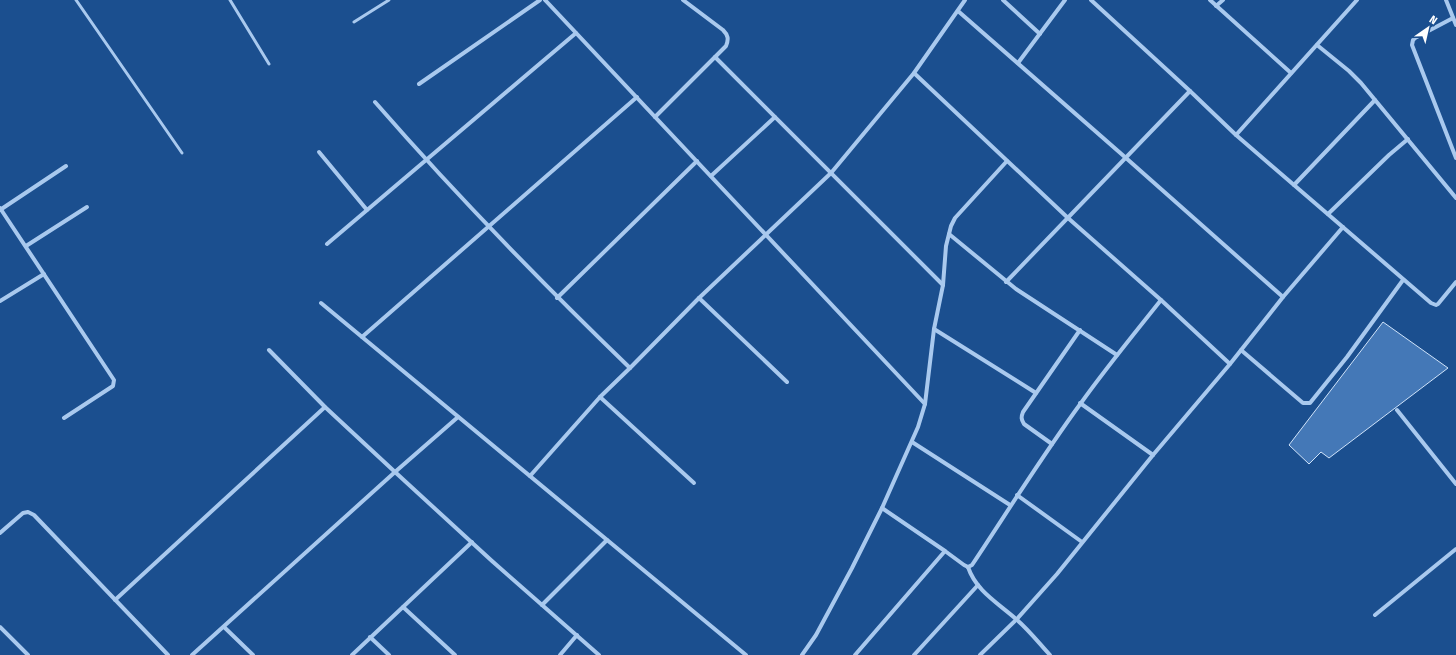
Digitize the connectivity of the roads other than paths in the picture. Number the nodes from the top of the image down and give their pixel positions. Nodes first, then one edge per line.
1 (76, 0) edge
2 (230, 0) edge
3 (389, 0) edge
4 (540, 0) edge
5 (545, 0) edge
6 (683, 0) edge
7 (965, 0) edge
8 (1003, 0) edge
9 (1065, 0) edge
10 (1091, 0) edge
11 (1210, 0) edge
12 (1223, 0) edge
13 (1357, 0) edge
14 (1446, 0) edge
15 (1216, 6) junction
16 (958, 11) junction
17 (1453, 18) junction
18 (354, 22) dead end
19 (1456, 25) edge
20 (576, 33) junction
21 (1040, 34) junction
22 (1317, 45) junction
23 (715, 57) junction
24 (1018, 63) junction
25 (269, 64) dead end
26 (914, 73) junction
27 (1291, 73) junction
28 (419, 84) dead end
29 (1190, 91) junction
30 (637, 98) junction
31 (1375, 100) junction
32 (375, 102) dead end
33 (655, 117) junction
34 (775, 117) junction
35 (1236, 135) junction
36 (1408, 139) junction
37 (319, 152) dead end
38 (182, 153) dead end
39 (1126, 158) junction
40 (1456, 158) edge
41 (425, 160) junction
42 (697, 161) junction
43 (1007, 161) junction
44 (66, 166) dead end
45 (831, 172) junction
46 (711, 176) junction
47 (1294, 185) junction
48 (1456, 198) edge
49 (87, 207) dead end
50 (0, 209) edge
51 (367, 210) junction
52 (1328, 214) junction
53 (1068, 218) junction
54 (489, 226) junction
55 (1343, 227) junction
56 (765, 234) junction
57 (949, 234) junction
58 (327, 244) dead end
59 (26, 246) junction
60 (44, 274) junction
61 (1403, 280) junction
62 (1006, 282) junction
63 (1456, 282) edge
64 (943, 285) junction
65 (1454, 287) edge
66 (1283, 297) junction
67 (557, 298) junction
68 (699, 298) junction
69 (1161, 300) junction
70 (0, 301) edge
71 (321, 303) dead end
72 (934, 329) junction
73 (1080, 330) junction
74 (362, 337) junction
75 (270, 350) dead end
76 (1241, 350) junction
77 (1117, 355) junction
78 (1230, 364) junction
79 (630, 368) junction
80 (787, 382) dead end
81 (1036, 393) junction
82 (600, 397) junction
83 (1080, 403) junction
84 (925, 404) junction
85 (325, 407) junction
86 (1397, 410) dead end
87 (458, 417) junction
88 (64, 418) dead end
89 (912, 442) junction
90 (1052, 444) junction
91 (1153, 455) junction
92 (395, 472) junction
93 (530, 476) junction
94 (694, 483) dead end
95 (1456, 484) edge
96 (1017, 495) junction
97 (1010, 505) junction
98 (882, 508) junction
99 (0, 533) edge
100 (607, 540) junction
101 (472, 542) junction
102 (1082, 542) junction
103 (1456, 549) edge
104 (945, 550) junction
105 (968, 567) junction
106 (978, 585) junction
107 (115, 600) junction
108 (542, 605) junction
109 (402, 608) junction
110 (1375, 615) dead end
111 (1017, 619) junction
112 (0, 627) edge
113 (224, 627) junction
114 (577, 635) junction
115 (370, 637) junction
116 (28, 655) edge
117 (168, 655) edge
118 (192, 655) edge
119 (253, 655) edge
120 (352, 655) edge
121 (389, 655) edge
122 (455, 655) edge
123 (560, 655) edge
124 (599, 655) edge
125 (746, 655) edge
126 (802, 655) edge
127 (855, 655) edge
128 (914, 655) edge
129 (980, 655) edge
130 (1050, 655) edge

1 - 38 lane
2 - 25 lane
3 - 18 lane
4 - 28 street
5 - 20 street
6 - 23 street
7 - 16 street
8 - 21 street
9 - 21 street
10 - 29 street
11 - 15 street
12 - 15 street
13 - 22 street
14 - 17 street
15 - 27 street
16 - 24 street
16 - 26 street
17 - 19 street
17 - 40 street
20 - 30 street
20 - 41 street
21 - 24 street
22 - 27 street
22 - 31 street
23 - 33 street
23 - 34 street
24 - 39 street
26 - 43 street
26 - 45 street
27 - 35 street
29 - 35 street
29 - 39 street
30 - 33 street
30 - 54 street
31 - 36 street
31 - 47 street
32 - 41 street
33 - 42 street
34 - 45 street
34 - 46 street
35 - 47 street
36 - 48 street
36 - 52 street
37 - 51 street
39 - 53 street
39 - 66 street
41 - 51 street
41 - 54 street
42 - 46 street
42 - 67 street
43 - 53 street
43 - 57 street
44 - 50 street
45 - 56 street
45 - 64 street
46 - 56 street
47 - 52 street
49 - 59 street
50 - 59 street
51 - 58 street
52 - 55 street
53 - 62 street
53 - 69 street
54 - 67 street
54 - 74 street
55 - 61 street
55 - 66 street
56 - 68 street
56 - 84 street
57 - 62 street
57 - 64 street
59 - 60 street
60 - 70 street
60 - 88 street
61 - 65 street
61 - 76 street
62 - 73 street
63 - 65 street
64 - 72 street
66 - 76 street
67 - 79 street
68 - 79 street
68 - 80 street
69 - 77 street
69 - 78 street
71 - 74 street
72 - 81 street
72 - 84 street
73 - 77 street
73 - 81 street
74 - 87 street
75 - 85 street
76 - 78 street
77 - 83 street
78 - 91 street
79 - 82 street
81 - 90 street
82 - 93 street
82 - 94 street
83 - 90 street
83 - 91 street
84 - 89 street
85 - 92 street
85 - 107 street
86 - 95 street
87 - 92 street
87 - 93 street
89 - 97 street
89 - 98 street
90 - 96 street
91 - 102 street
92 - 101 street
92 - 113 street
93 - 100 street
96 - 97 street
96 - 102 street
97 - 105 street
98 - 104 street
98 - 126 street
99 - 107 street
100 - 108 street
100 - 125 street
101 - 108 street
101 - 109 street
102 - 111 street
103 - 110 street
104 - 105 street
104 - 127 street
105 - 106 street
106 - 111 street
106 - 128 street
107 - 117 street
108 - 114 street
109 - 115 street
109 - 122 street
111 - 129 street
111 - 130 street
112 - 116 street
113 - 118 street
113 - 119 street
114 - 123 street
114 - 124 street
115 - 120 street
115 - 121 street

